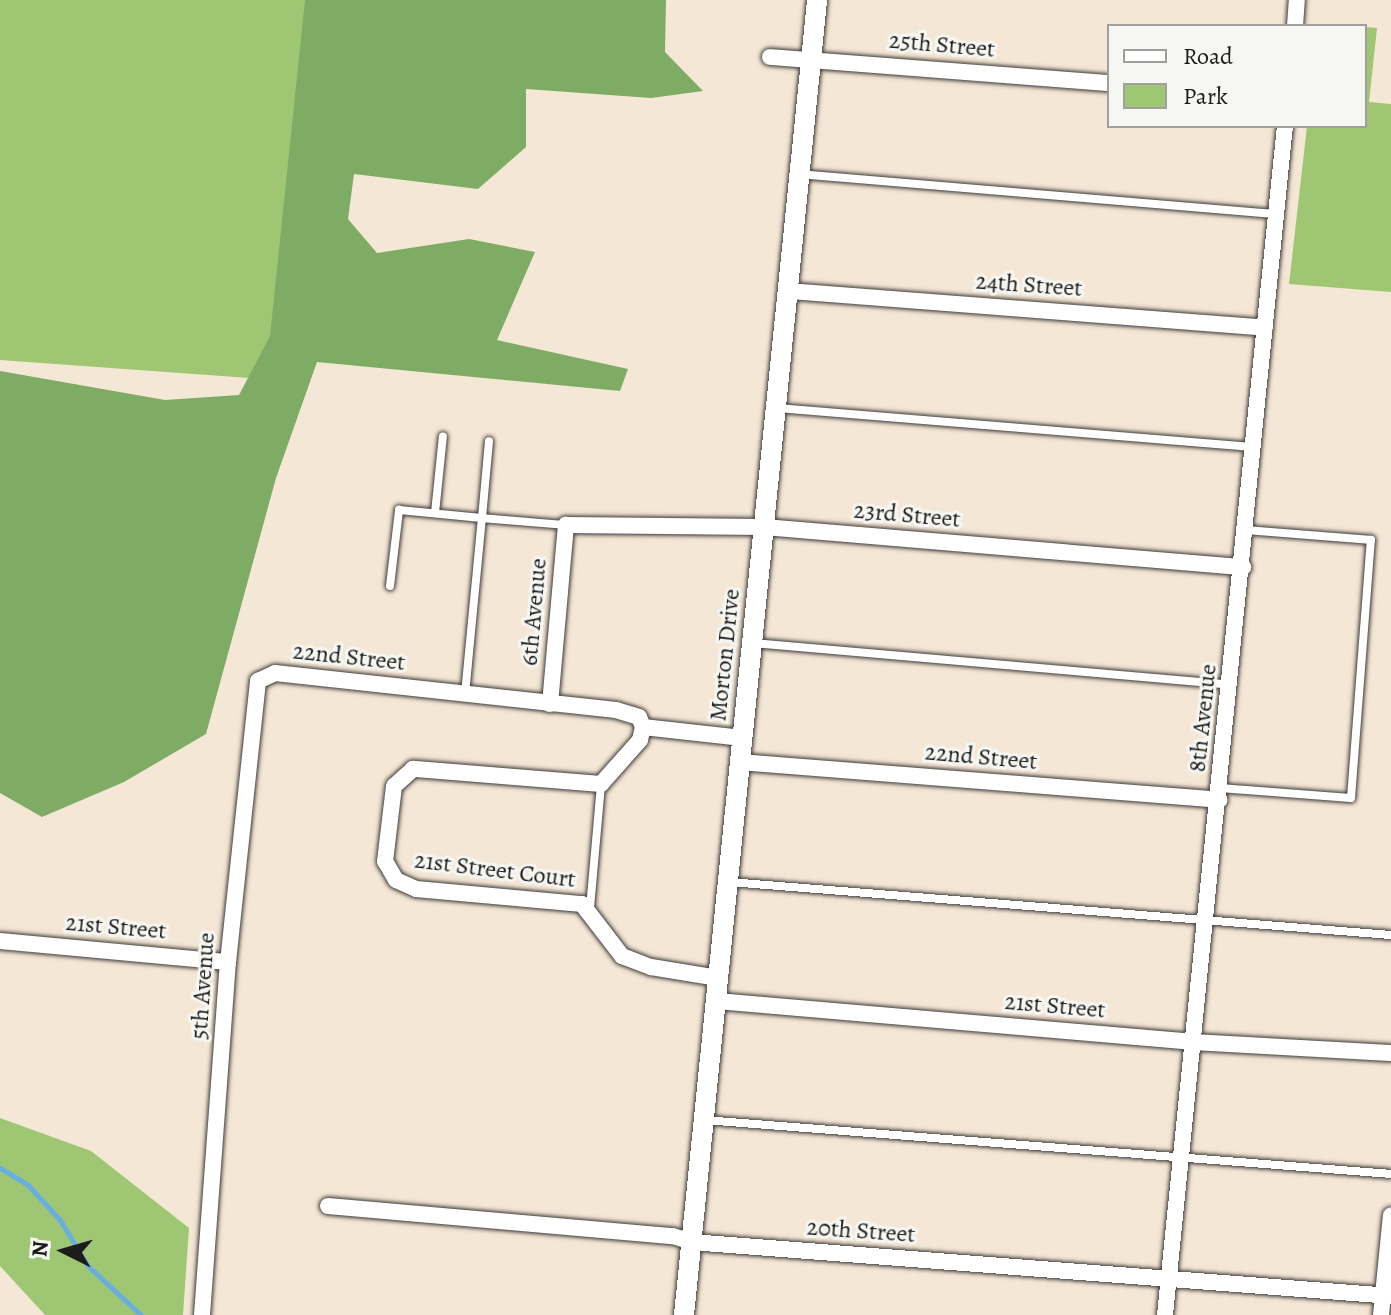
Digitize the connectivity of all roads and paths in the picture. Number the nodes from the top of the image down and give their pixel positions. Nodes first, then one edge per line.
1 (817, 0) edge
2 (1297, 0) edge
3 (1295, 24) edge
4 (770, 57) dead end
5 (810, 57) junction
6 (1107, 83) edge
7 (1285, 128) edge
8 (798, 174) junction
9 (1276, 214) junction
10 (789, 291) junction
11 (1265, 328) junction
12 (777, 408) junction
13 (443, 436) dead end
14 (489, 441) dead end
15 (1254, 447) junction
16 (435, 513) junction
17 (482, 518) junction
18 (566, 525) junction
19 (764, 527) junction
20 (1246, 530) junction
21 (1243, 567) junction
22 (390, 586) dead end
23 (753, 643) junction
24 (275, 673) joint
25 (1230, 685) junction
26 (465, 695) junction
27 (550, 704) junction
28 (643, 727) junction
29 (742, 738) junction
30 (739, 762) junction
31 (601, 784) junction
32 (1220, 794) junction
33 (728, 882) junction
34 (590, 908) junction
35 (1206, 921) junction
36 (1391, 935) edge
37 (0, 941) edge
38 (228, 962) junction
39 (718, 978) junction
40 (716, 1001) junction
41 (1192, 1042) junction
42 (1391, 1053) edge
43 (703, 1120) junction
44 (1180, 1158) junction
45 (1391, 1174) edge
46 (328, 1206) dead end
47 (1391, 1215) edge
48 (691, 1242) junction
49 (1169, 1278) junction
50 (1387, 1296) edge
51 (202, 1315) edge
52 (684, 1315) edge
53 (1165, 1315) edge
54 (1381, 1315) edge

1 - 5 street, Morton Drive
2 - 3 street
4 - 5 street, 25th Street
5 - 6 street, 25th Street
5 - 8 street, Morton Drive
7 - 9 street, 8th Avenue
8 - 9 lane
8 - 10 street, Morton Drive
9 - 11 street, 8th Avenue
10 - 11 street, 24th Street
10 - 12 street, Morton Drive
11 - 15 street, 8th Avenue
12 - 15 lane
12 - 19 street, Morton Drive
13 - 16 lane
14 - 17 lane
15 - 20 street, 8th Avenue
16 - 17 lane
16 - 22 lane
17 - 18 lane
17 - 26 lane
18 - 19 street, 23rd Street
18 - 27 street, 6th Avenue
19 - 21 street, 23rd Street
19 - 23 street, Morton Drive
20 - 21 street, 8th Avenue
20 - 32 lane
21 - 25 street, 8th Avenue
23 - 25 lane
23 - 29 street, Morton Drive
24 - 26 street, 22nd Street
24 - 38 street, 5th Avenue
25 - 32 street, 8th Avenue
26 - 27 street, 22nd Street
27 - 28 street, 22nd Street
28 - 29 street, 22nd Street
28 - 31 street
29 - 30 street, Morton Drive
30 - 32 street, 22nd Street
30 - 33 street, Morton Drive
31 - 34 lane
31 - 34 street, 21st Street Court
32 - 35 street, 8th Avenue
33 - 35 lane
33 - 39 street, Morton Drive
34 - 39 street, 21st Street Court
35 - 36 lane
35 - 41 street, 8th Avenue
37 - 38 street, 21st Street
38 - 51 street, 5th Avenue
39 - 40 street, Morton Drive
40 - 41 street, 21st Street
40 - 43 street, Morton Drive
41 - 42 street, 21st Street
41 - 44 street, 8th Avenue
43 - 44 lane
43 - 48 street, Morton Drive
44 - 45 lane
44 - 49 street, 8th Avenue
46 - 48 street, 20th Street
47 - 50 street
48 - 49 street, 20th Street
48 - 52 street, Morton Drive
49 - 50 street, 20th Street
49 - 53 street, 8th Avenue
50 - 54 street

